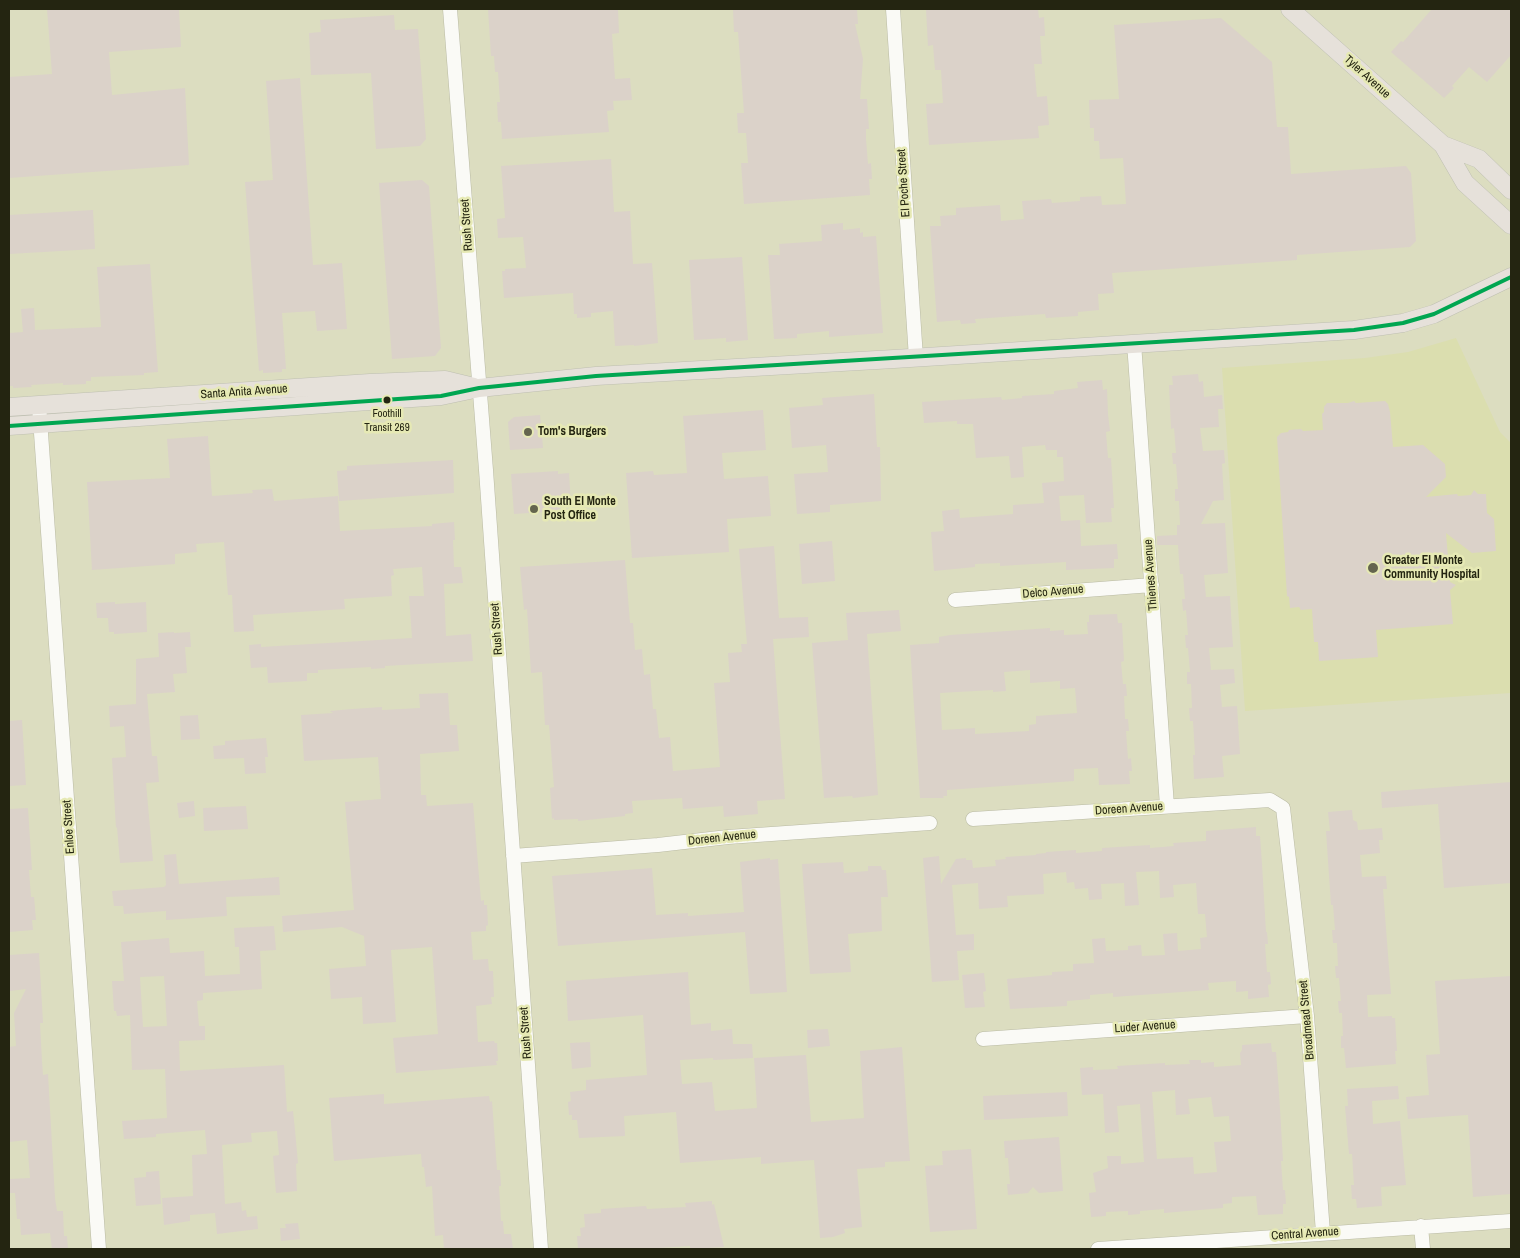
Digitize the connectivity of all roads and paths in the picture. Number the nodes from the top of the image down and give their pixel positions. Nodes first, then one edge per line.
1 (450, 9) edge
2 (893, 9) edge
3 (1290, 9) edge
4 (1443, 146) junction
5 (1511, 190) edge
6 (1511, 226) edge
7 (1511, 276) edge
8 (1134, 343) junction
9 (916, 358) junction
10 (479, 388) junction
11 (39, 406) junction
12 (9, 407) edge
13 (40, 424) junction
14 (9, 426) edge
15 (1152, 585) junction
16 (955, 600) dead end
17 (1167, 806) junction
18 (1283, 808) joint
19 (973, 819) dead end
20 (930, 823) dead end
21 (514, 856) junction
22 (1307, 1016) junction
23 (983, 1039) dead end
24 (1511, 1221) edge
25 (1421, 1226) junction
26 (1323, 1233) junction
27 (1245, 1244) edge
28 (99, 1249) edge
29 (540, 1249) edge
30 (1098, 1249) edge
31 (1423, 1249) edge

1 - 10 street, Rush Street
2 - 9 street, El Poche Street
3 - 4 main road, Tyler Avenue
4 - 5 main road, Tyler Avenue
4 - 6 main road, Tyler Avenue
7 - 8 main road, Santa Anita Avenue
8 - 9 main road, Santa Anita Avenue
8 - 15 street, Thienes Avenue
9 - 10 main road, Santa Anita Avenue
10 - 11 main road, Santa Anita Avenue
10 - 13 main road, Santa Anita Avenue
10 - 21 street, Rush Street
11 - 12 main road, Santa Anita Avenue
11 - 13 street, Enloe Street
13 - 14 main road, Santa Anita Avenue
13 - 28 street, Enloe Street
15 - 16 street, Delco Avenue
15 - 17 street, Thienes Avenue
17 - 18 street, Doreen Avenue
17 - 19 street, Doreen Avenue
18 - 22 street, Broadmead Street
20 - 21 street, Doreen Avenue
21 - 29 street, Rush Street
22 - 23 street, Luder Avenue
22 - 26 street, Broadmead Street
24 - 25 street, Central Avenue
25 - 26 street, Central Avenue
25 - 31 street
26 - 27 street, Central Avenue
27 - 30 street, Central Avenue

